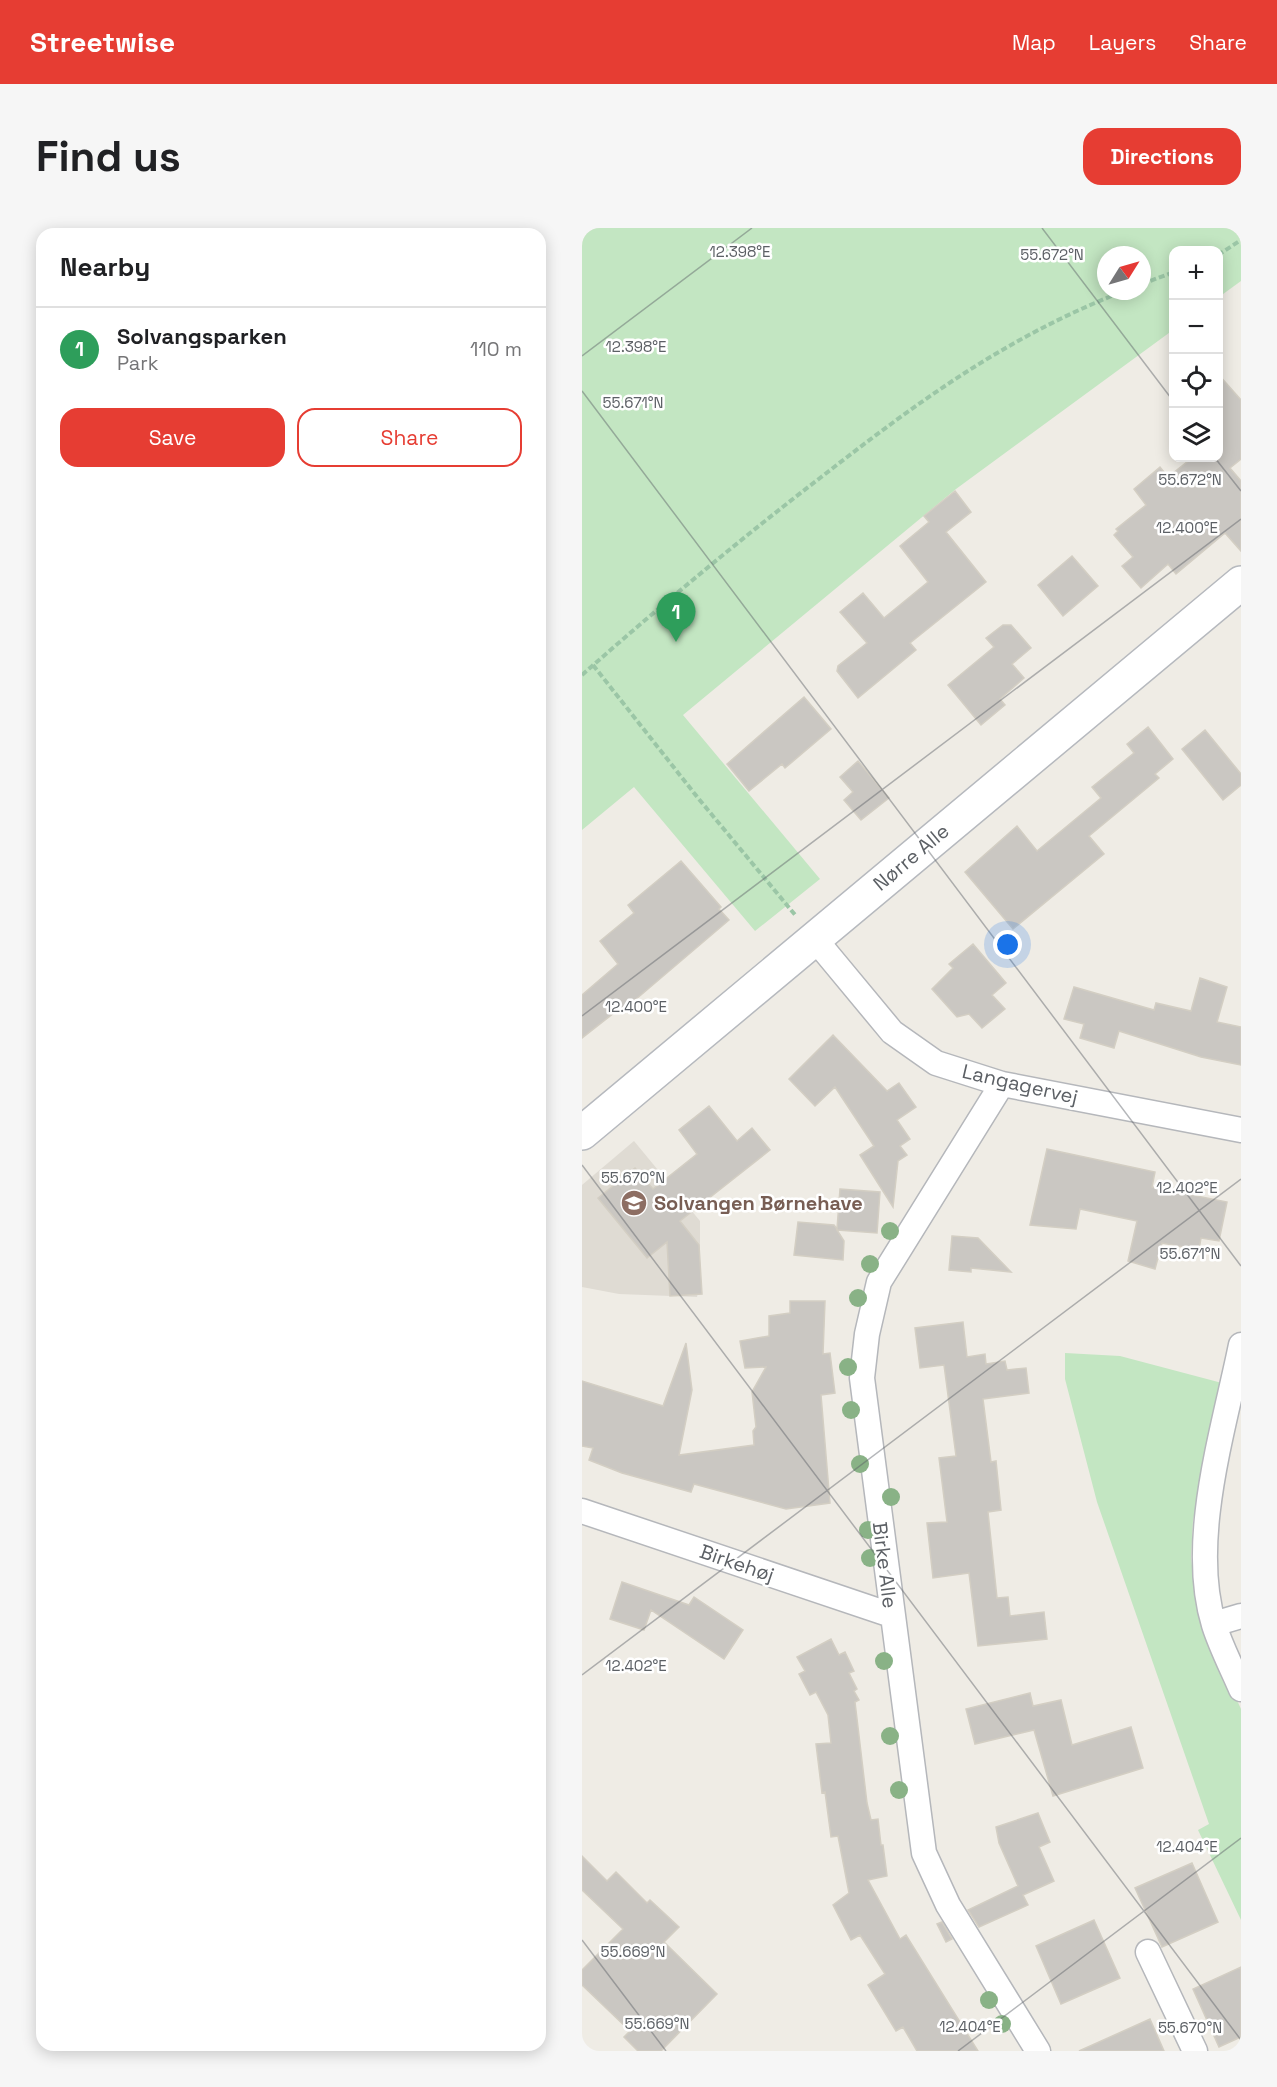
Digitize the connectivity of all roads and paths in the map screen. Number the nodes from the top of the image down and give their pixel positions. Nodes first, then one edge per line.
1 (1241, 240) edge
2 (1223, 252) edge
3 (1169, 274) edge
4 (1151, 281) edge
5 (1102, 300) edge
6 (1241, 583) edge
7 (593, 665) junction
8 (582, 675) edge
9 (814, 939) junction
10 (1002, 1084) junction
11 (1241, 1130) edge
12 (582, 1133) edge
13 (1241, 1345) edge
14 (582, 1511) edge
15 (891, 1616) junction
16 (1241, 1616) edge
17 (1214, 1624) junction
18 (1241, 1689) edge
19 (1148, 1952) dead end
20 (1038, 2051) edge
21 (1195, 2051) edge

1 - 2 path
3 - 4 path
5 - 7 path
6 - 9 street, Nørre Alle
7 - 8 path
7 - 9 path
9 - 10 street, Langagervej
9 - 12 street, Nørre Alle
10 - 11 street, Langagervej
10 - 15 street, Birke Alle
13 - 17 street
14 - 15 street, Birkehøj
15 - 20 street, Birke Alle
16 - 17 street
17 - 18 street
19 - 21 street

